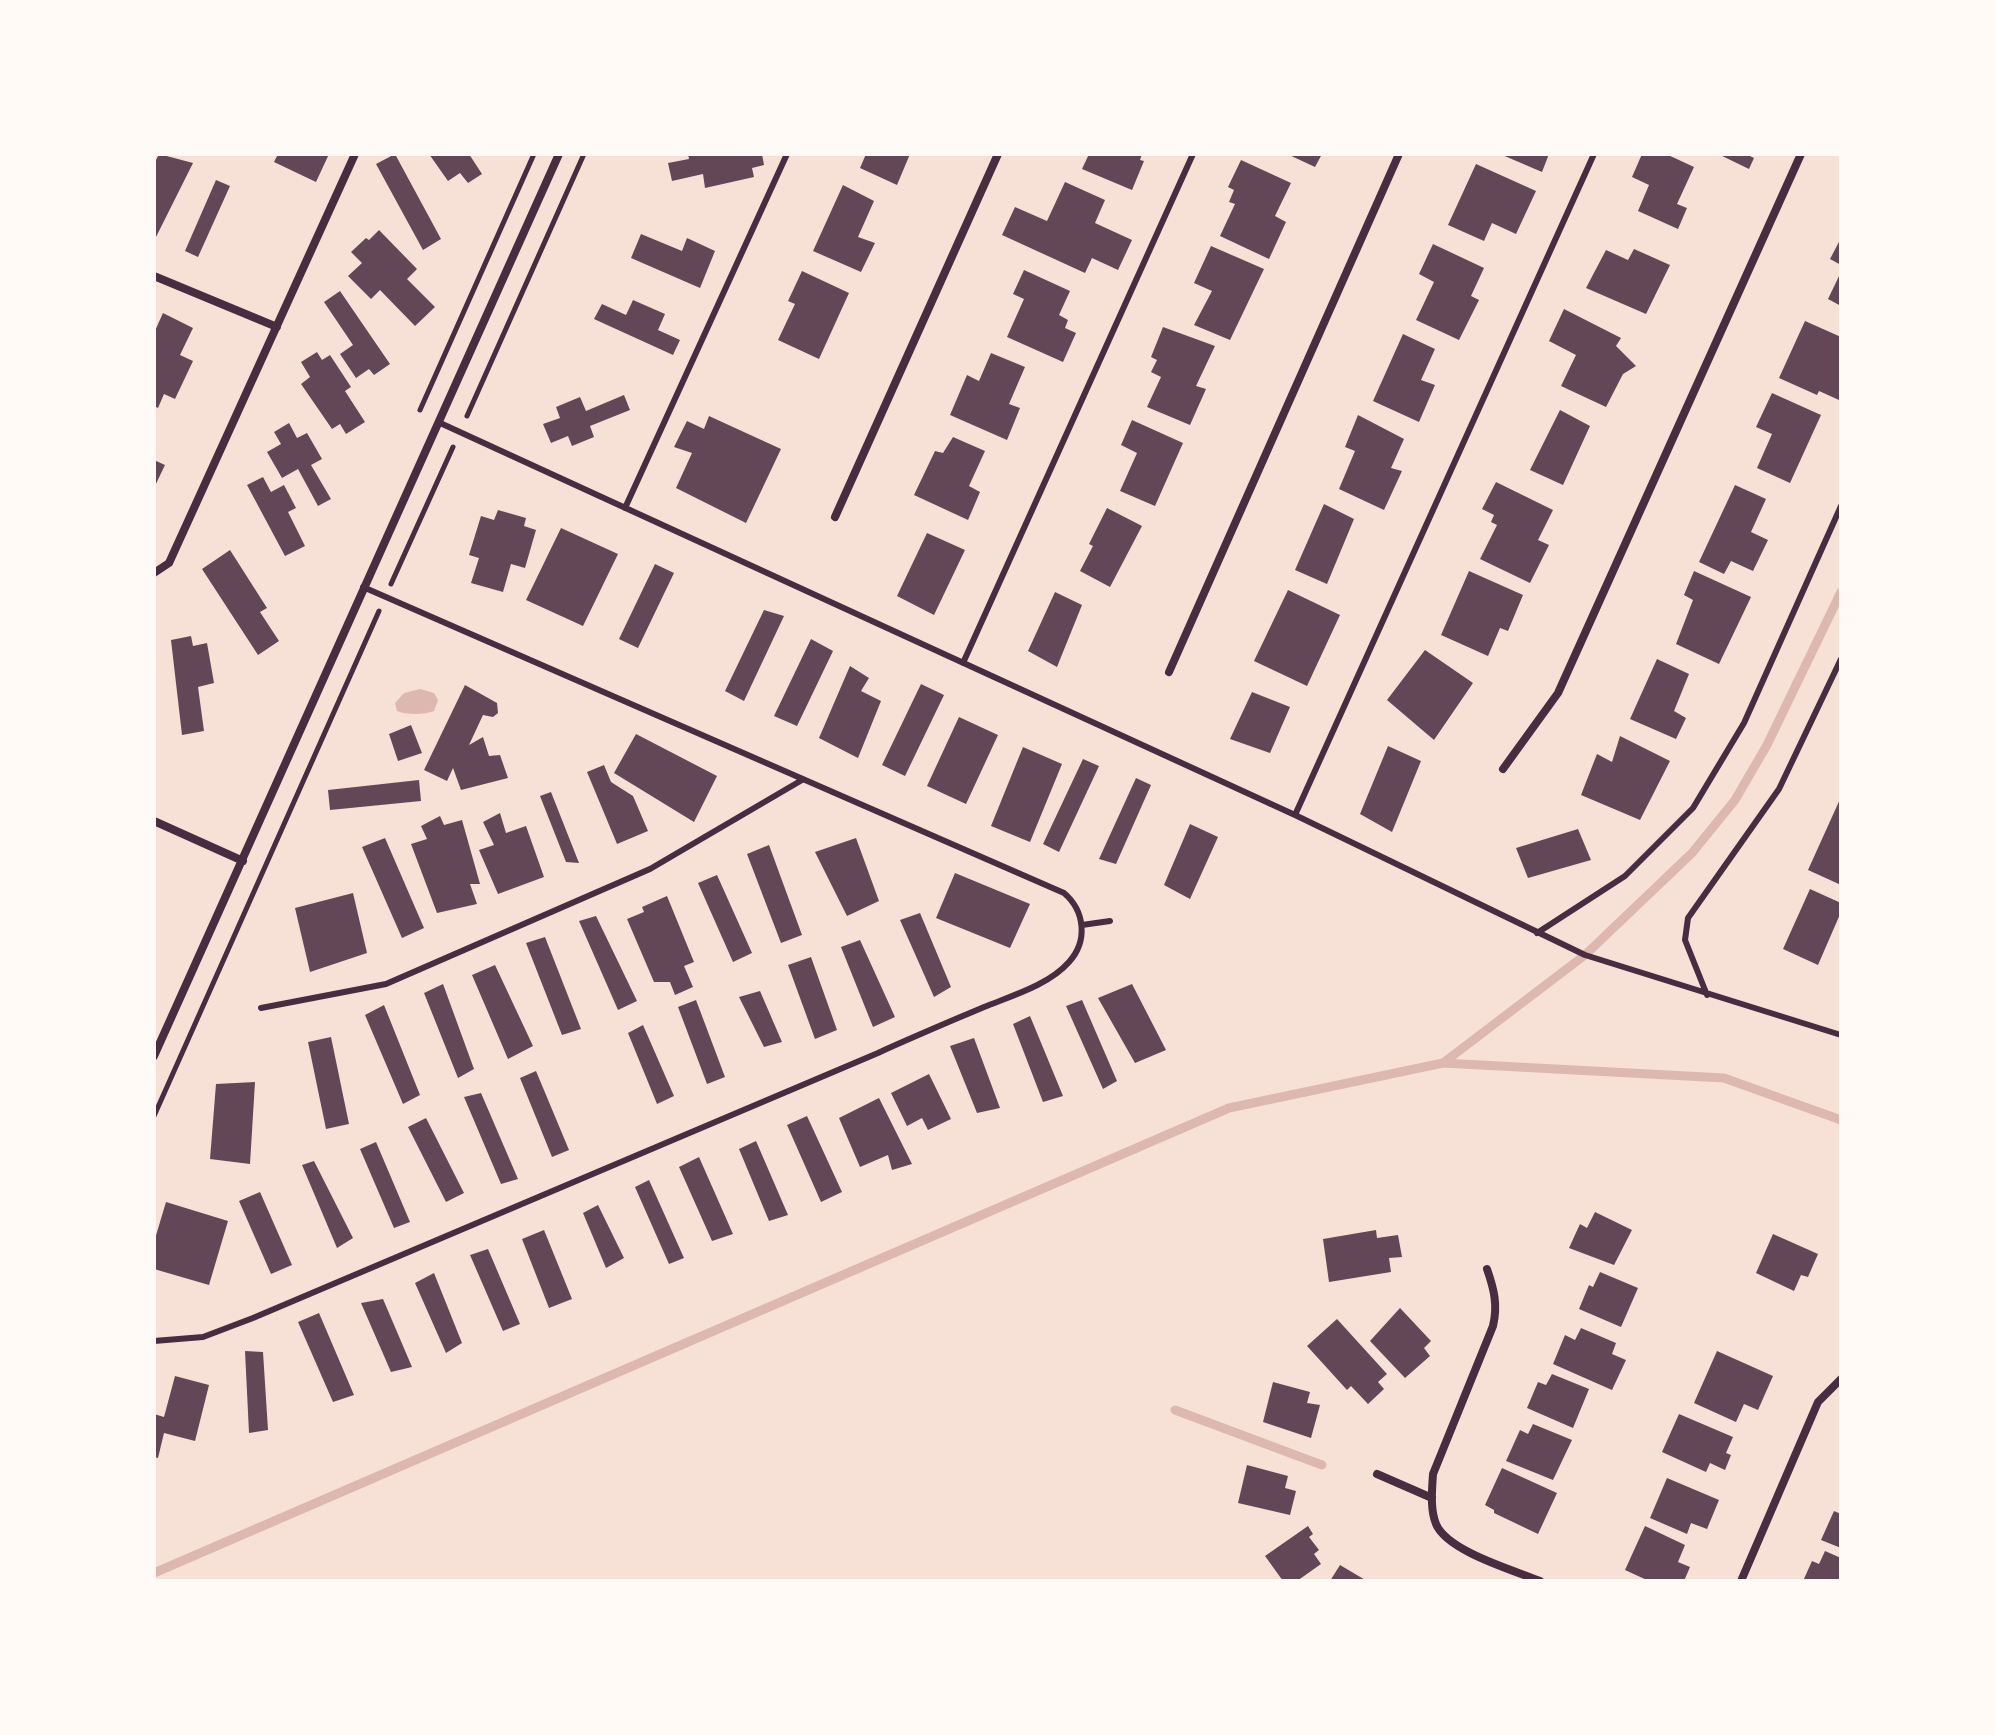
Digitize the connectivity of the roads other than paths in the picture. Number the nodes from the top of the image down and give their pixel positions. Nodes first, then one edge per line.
1 (355, 154) edge
2 (559, 154) edge
3 (787, 154) edge
4 (998, 154) edge
5 (1193, 154) edge
6 (1399, 154) edge
7 (1594, 154) edge
8 (1801, 154) edge
9 (154, 276) edge
10 (277, 327) junction
11 (438, 422) junction
12 (1841, 506) edge
13 (625, 508) junction
14 (835, 517) dead end
15 (154, 573) edge
16 (363, 587) junction
17 (1841, 659) edge
18 (963, 663) junction
19 (1169, 672) dead end
20 (1503, 769) dead end
21 (802, 780) junction
22 (1295, 815) junction
23 (154, 821) edge
24 (243, 861) junction
25 (1110, 921) dead end
26 (1082, 925) junction
27 (1537, 933) junction
28 (1707, 995) junction
29 (261, 1008) dead end
30 (1841, 1035) edge
31 (154, 1056) edge
32 (1487, 1269) dead end
33 (154, 1341) edge
34 (1841, 1379) edge
35 (1377, 1474) dead end
36 (1432, 1498) junction
37 (1540, 1581) edge
38 (1741, 1581) edge

1 - 10 street
2 - 11 street
3 - 13 lane
4 - 14 street
5 - 18 lane
6 - 19 street
7 - 22 lane
8 - 20 street
9 - 10 street
10 - 15 street
11 - 13 lane
11 - 16 street
12 - 27 lane
13 - 18 lane
16 - 21 lane
16 - 24 street
17 - 28 lane
18 - 22 lane
21 - 26 lane
21 - 29 lane
22 - 27 lane
23 - 24 street
24 - 31 street
25 - 26 lane
26 - 33 lane
27 - 28 lane
28 - 30 lane
32 - 36 street
34 - 38 street
35 - 36 street
36 - 37 street

